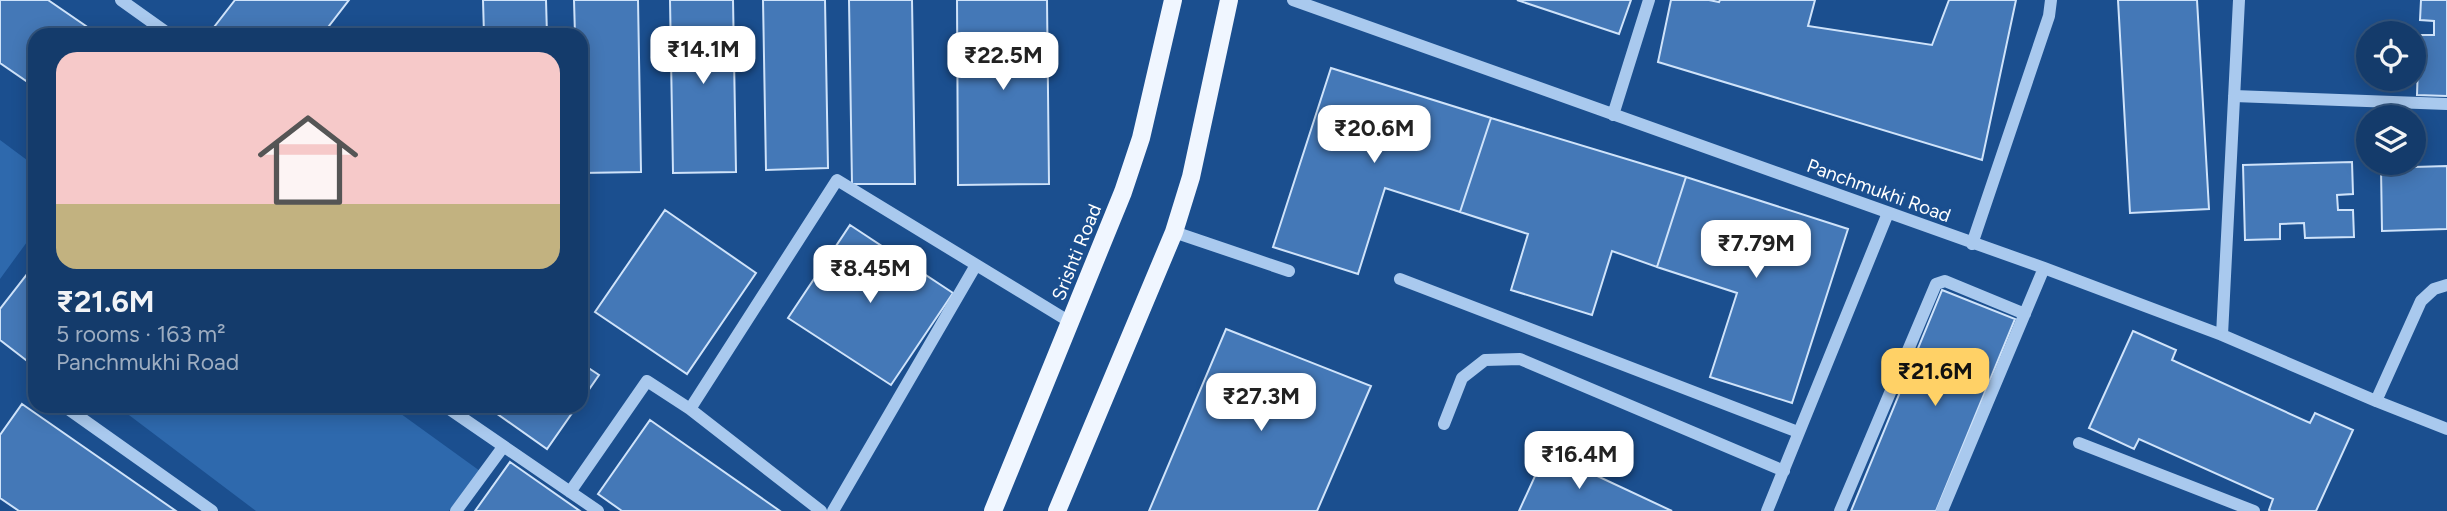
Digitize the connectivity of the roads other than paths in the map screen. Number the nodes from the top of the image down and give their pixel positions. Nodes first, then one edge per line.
1 (121, 0) edge
2 (1173, 0) edge
3 (1228, 0) edge
4 (1293, 0) edge
5 (1649, 0) edge
6 (2051, 0) edge
7 (2239, 0) edge
8 (160, 28) edge
9 (2234, 96) junction
10 (2447, 104) edge
11 (1613, 115) junction
12 (1888, 213) junction
13 (1174, 232) junction
14 (1972, 244) junction
15 (976, 265) junction
16 (2043, 268) junction
17 (1289, 271) dead end
18 (1400, 279) dead end
19 (2447, 285) edge
20 (2025, 314) junction
21 (1070, 322) junction
22 (2222, 335) junction
23 (2376, 401) junction
24 (690, 409) junction
25 (74, 413) edge
26 (456, 413) edge
27 (1444, 424) dead end
28 (2447, 429) edge
29 (1798, 432) junction
30 (2079, 443) dead end
31 (503, 447) junction
32 (1784, 471) junction
33 (570, 492) junction
34 (211, 511) edge
35 (456, 511) edge
36 (598, 511) edge
37 (821, 511) edge
38 (833, 511) edge
39 (993, 511) edge
40 (1057, 511) edge
41 (1767, 511) edge
42 (1840, 511) edge
43 (1942, 511) edge
44 (2254, 511) edge

1 - 8 street
2 - 21 main road, Srishti Road
3 - 13 main road
4 - 11 street, Panchmukhi Road
5 - 11 street
6 - 14 street
7 - 9 street
9 - 10 street
9 - 22 street
11 - 12 street, Panchmukhi Road
12 - 14 street, Panchmukhi Road
12 - 29 street
13 - 17 street
13 - 40 main road
14 - 16 street, Panchmukhi Road
15 - 21 street
15 - 24 street
15 - 38 street
16 - 20 street
16 - 22 street, Panchmukhi Road
18 - 29 street
19 - 23 street
20 - 42 street
20 - 43 street
21 - 39 main road, Srishti Road
22 - 23 street, Panchmukhi Road
23 - 28 street, Panchmukhi Road
24 - 33 street
24 - 37 street
25 - 34 street
26 - 31 street
27 - 32 street
29 - 32 street
30 - 44 street
31 - 33 street
31 - 35 street
32 - 41 street
33 - 36 street

